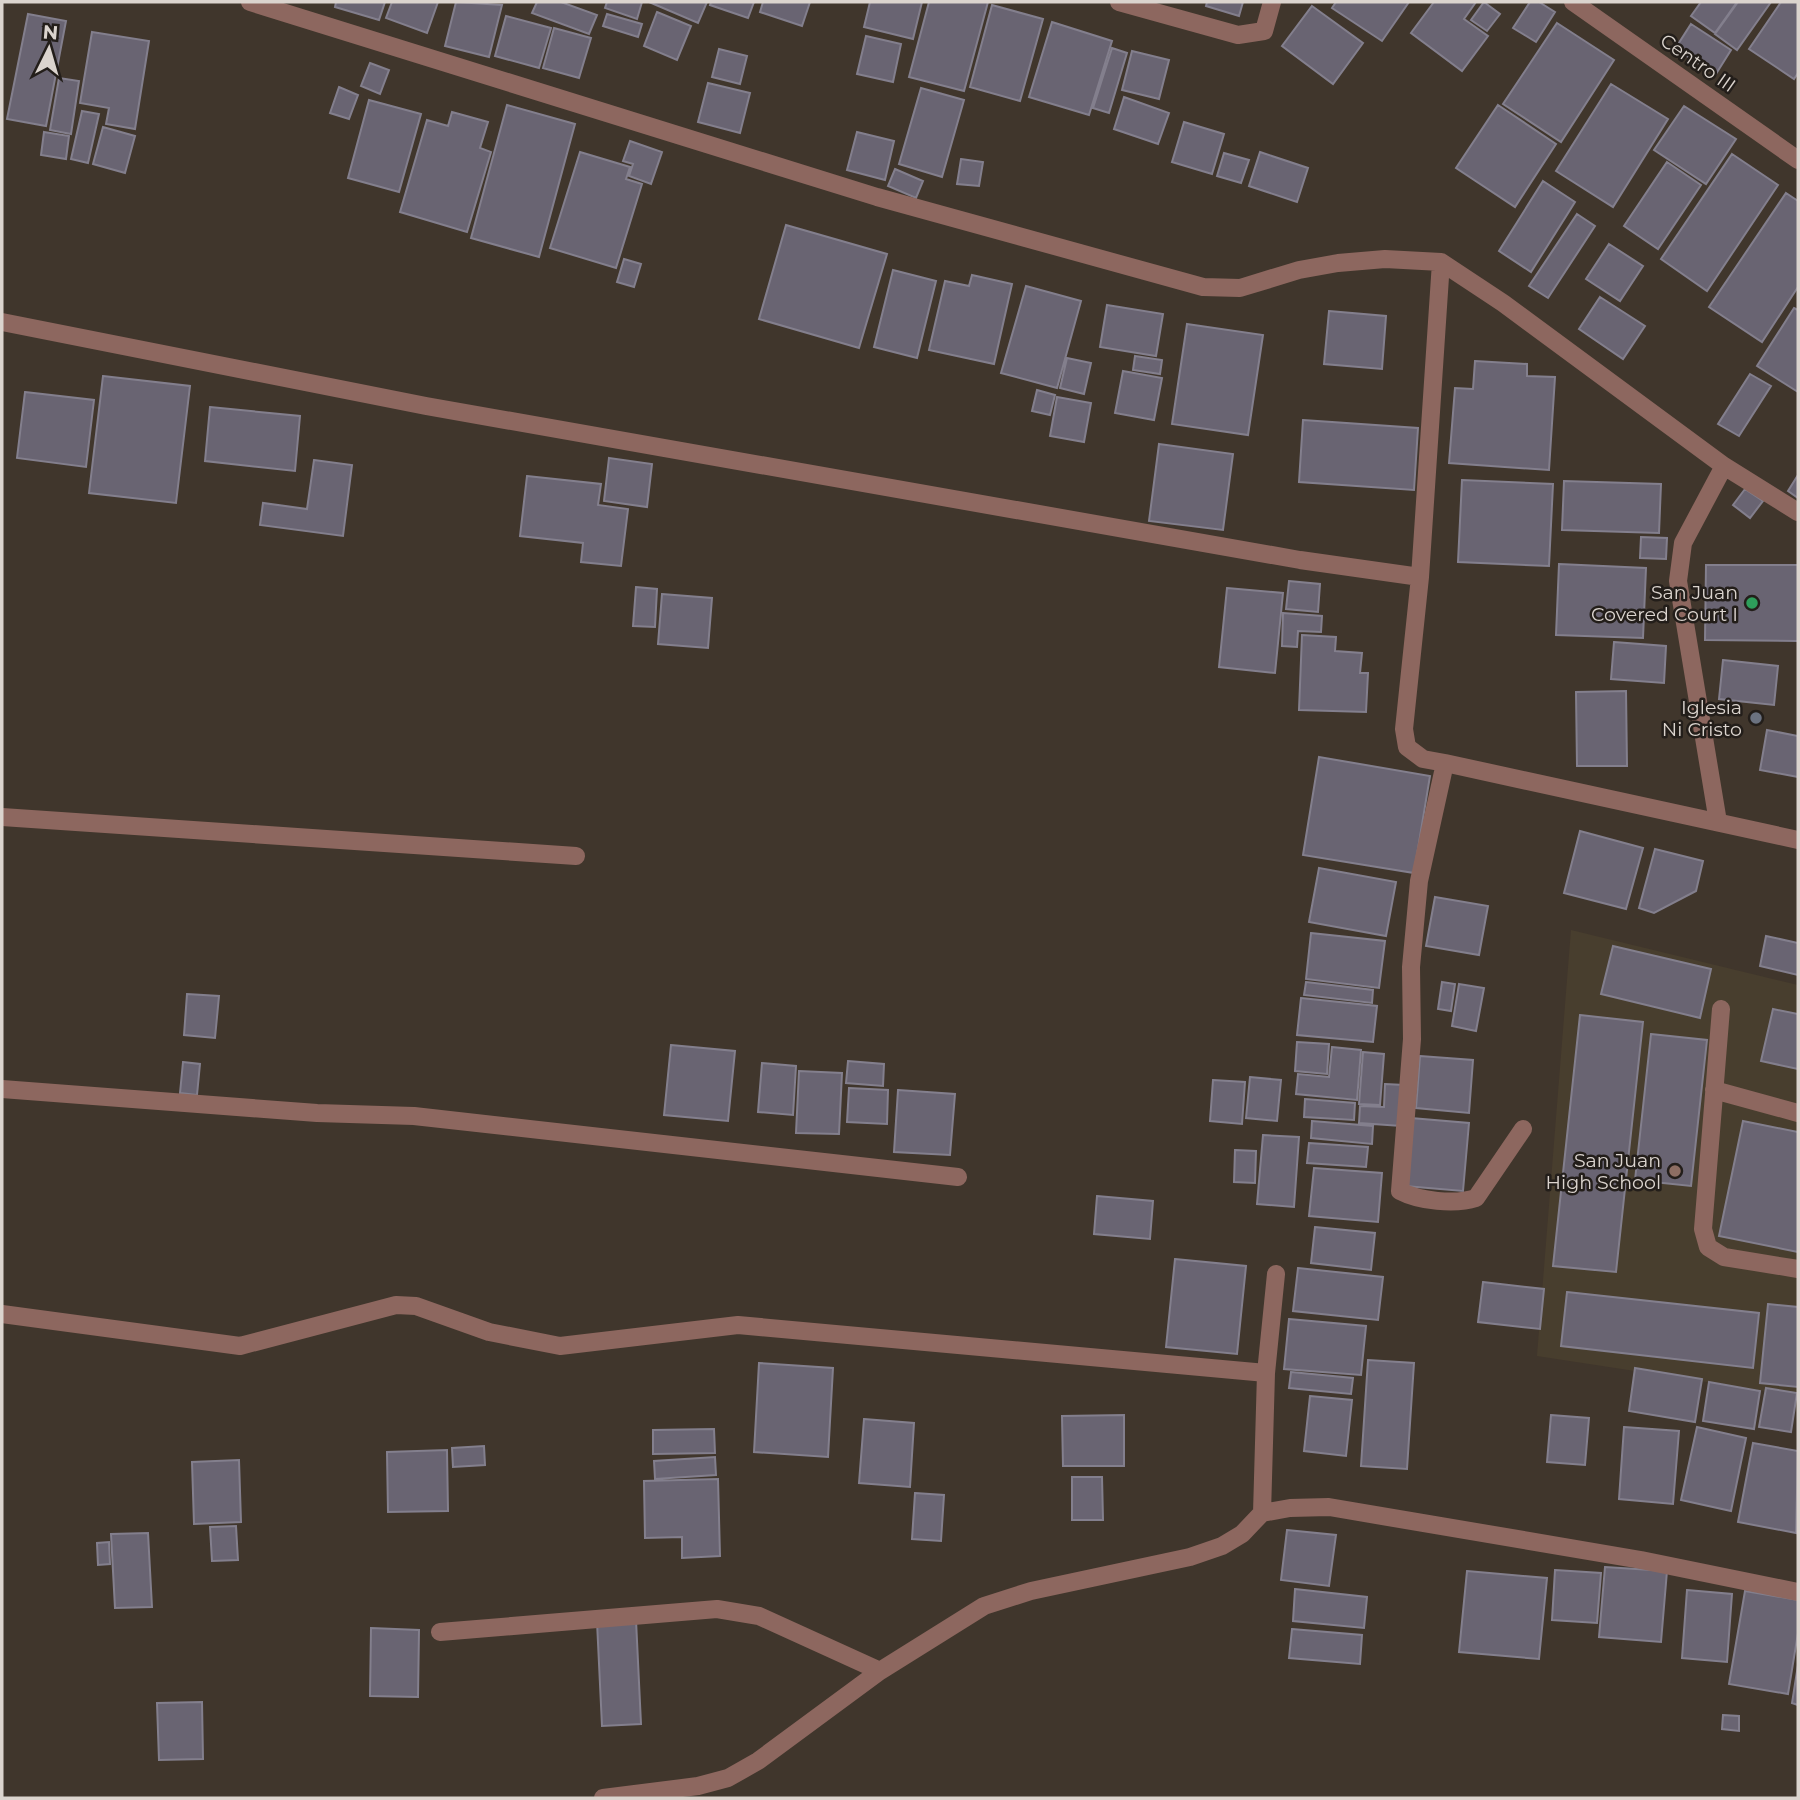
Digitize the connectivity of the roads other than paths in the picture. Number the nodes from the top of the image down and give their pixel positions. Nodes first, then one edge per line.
1 (250, 2) edge
2 (1119, 2) edge
3 (1272, 2) edge
4 (1573, 2) edge
5 (1798, 160) edge
6 (1441, 262) junction
7 (2, 322) edge
8 (1724, 466) junction
9 (1798, 512) edge
10 (1419, 577) junction
11 (1445, 763) junction
12 (2, 817) edge
13 (1718, 822) junction
14 (1798, 840) edge
15 (576, 856) dead end
16 (1721, 1009) dead end
17 (2, 1089) edge
18 (1714, 1090) junction
19 (1798, 1113) edge
20 (1523, 1129) dead end
21 (958, 1177) dead end
22 (1798, 1269) edge
23 (1276, 1274) dead end
24 (2, 1314) edge
25 (1266, 1373) junction
26 (1262, 1513) junction
27 (1798, 1592) edge
28 (440, 1632) dead end
29 (880, 1671) junction
30 (603, 1798) edge

1 - 6 street
2 - 3 street
4 - 5 street, Centro III
6 - 8 street
6 - 10 street
7 - 10 street
8 - 9 street
8 - 13 street
10 - 11 street
11 - 13 street
11 - 20 street
12 - 15 street
13 - 14 street
16 - 18 street
17 - 21 street
18 - 19 street
18 - 22 street
23 - 25 street
24 - 25 street
25 - 26 street
26 - 27 street
26 - 29 street
28 - 29 street
29 - 30 street

